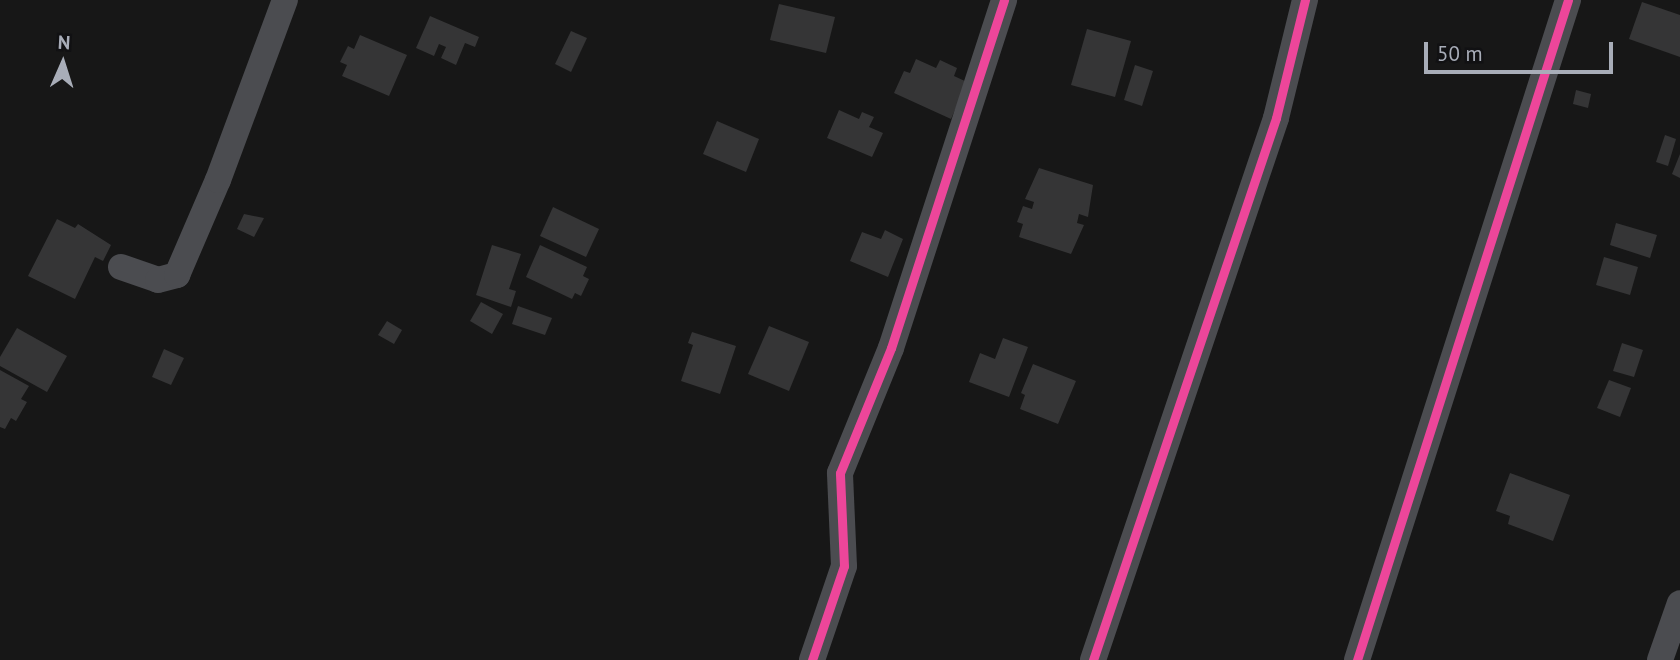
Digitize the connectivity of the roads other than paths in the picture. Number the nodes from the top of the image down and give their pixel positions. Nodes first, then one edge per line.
1 (285, 0) edge
2 (1004, 0) edge
3 (1305, 0) edge
4 (1568, 0) edge
5 (121, 267) dead end
6 (1680, 603) edge
7 (812, 660) edge
8 (1093, 660) edge
9 (1357, 660) edge
10 (1660, 660) edge

1 - 5 street
2 - 7 street
3 - 8 street
4 - 9 street
6 - 10 street

